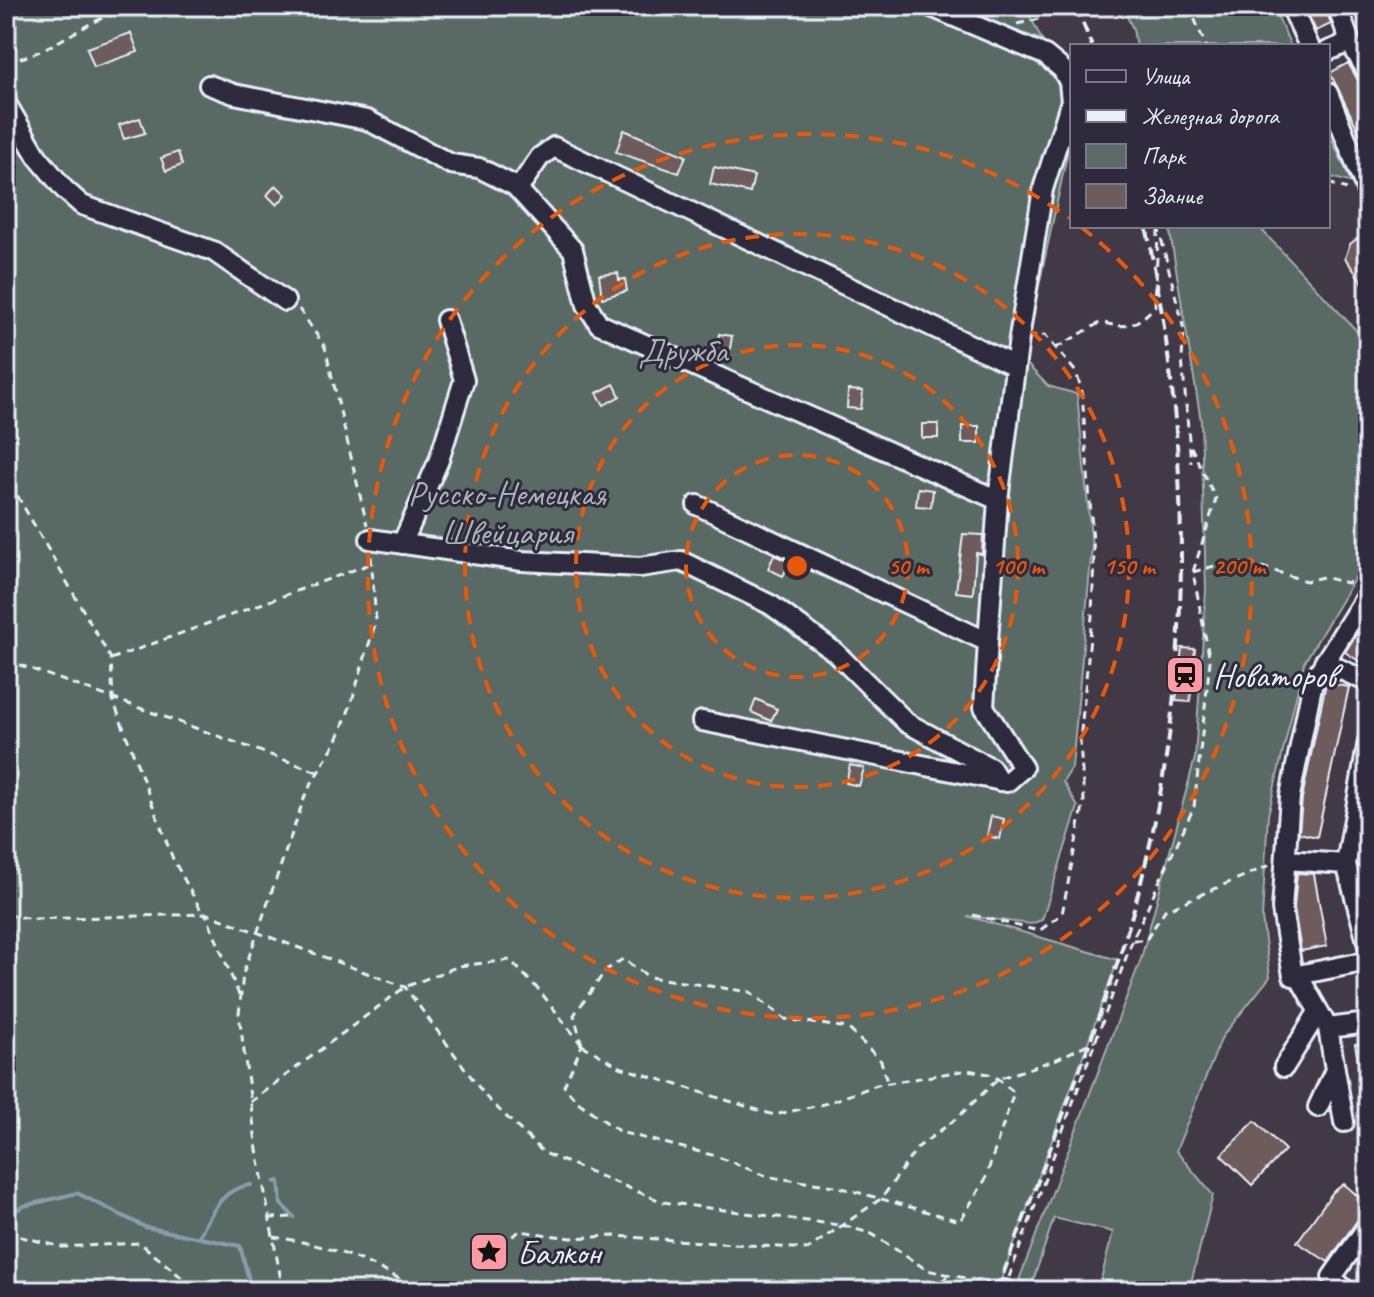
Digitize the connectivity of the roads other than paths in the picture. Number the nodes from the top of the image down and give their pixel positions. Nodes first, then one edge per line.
1 (929, 6) edge
2 (1291, 6) edge
3 (1337, 6) edge
4 (1350, 42) junction
5 (1308, 44) edge
6 (1330, 50) edge
7 (1368, 73) edge
8 (209, 85) dead end
9 (1070, 92) edge
10 (1330, 98) edge
11 (6, 103) edge
12 (1070, 104) edge
13 (518, 189) junction
14 (1368, 194) edge
15 (285, 301) road end
16 (446, 320) dead end
17 (1015, 366) junction
18 (998, 500) junction
19 (697, 505) dead end
20 (370, 539) road end
21 (402, 544) junction
22 (1368, 593) edge
23 (988, 642) junction
24 (1324, 662) junction
25 (1368, 682) edge
26 (702, 721) dead end
27 (1368, 741) edge
28 (999, 781) junction
29 (1286, 860) junction
30 (1346, 864) junction
31 (1368, 945) edge
32 (1368, 961) edge
33 (1298, 975) junction
34 (1318, 1012) junction
35 (1368, 1023) edge
36 (1328, 1028) junction
37 (1284, 1067) dead end
38 (1335, 1069) junction
39 (1318, 1107) dead end
40 (1344, 1122) dead end
41 (1368, 1226) edge
42 (1346, 1291) edge

1 - 9 street
2 - 5 street
3 - 4 street
4 - 6 street
4 - 7 street
8 - 13 street
10 - 14 street
11 - 15 street
12 - 17 street
13 - 17 street
13 - 18 street
16 - 21 street
17 - 18 street
18 - 23 street
19 - 23 street
20 - 21 street
21 - 28 street
22 - 24 street
23 - 28 street
24 - 25 street
24 - 29 street
26 - 28 street
27 - 30 street
29 - 30 street
29 - 33 street
30 - 31 street
32 - 33 street
33 - 34 street
34 - 36 street
34 - 37 street
35 - 36 street
36 - 38 street
38 - 39 street
38 - 40 street
41 - 42 street

